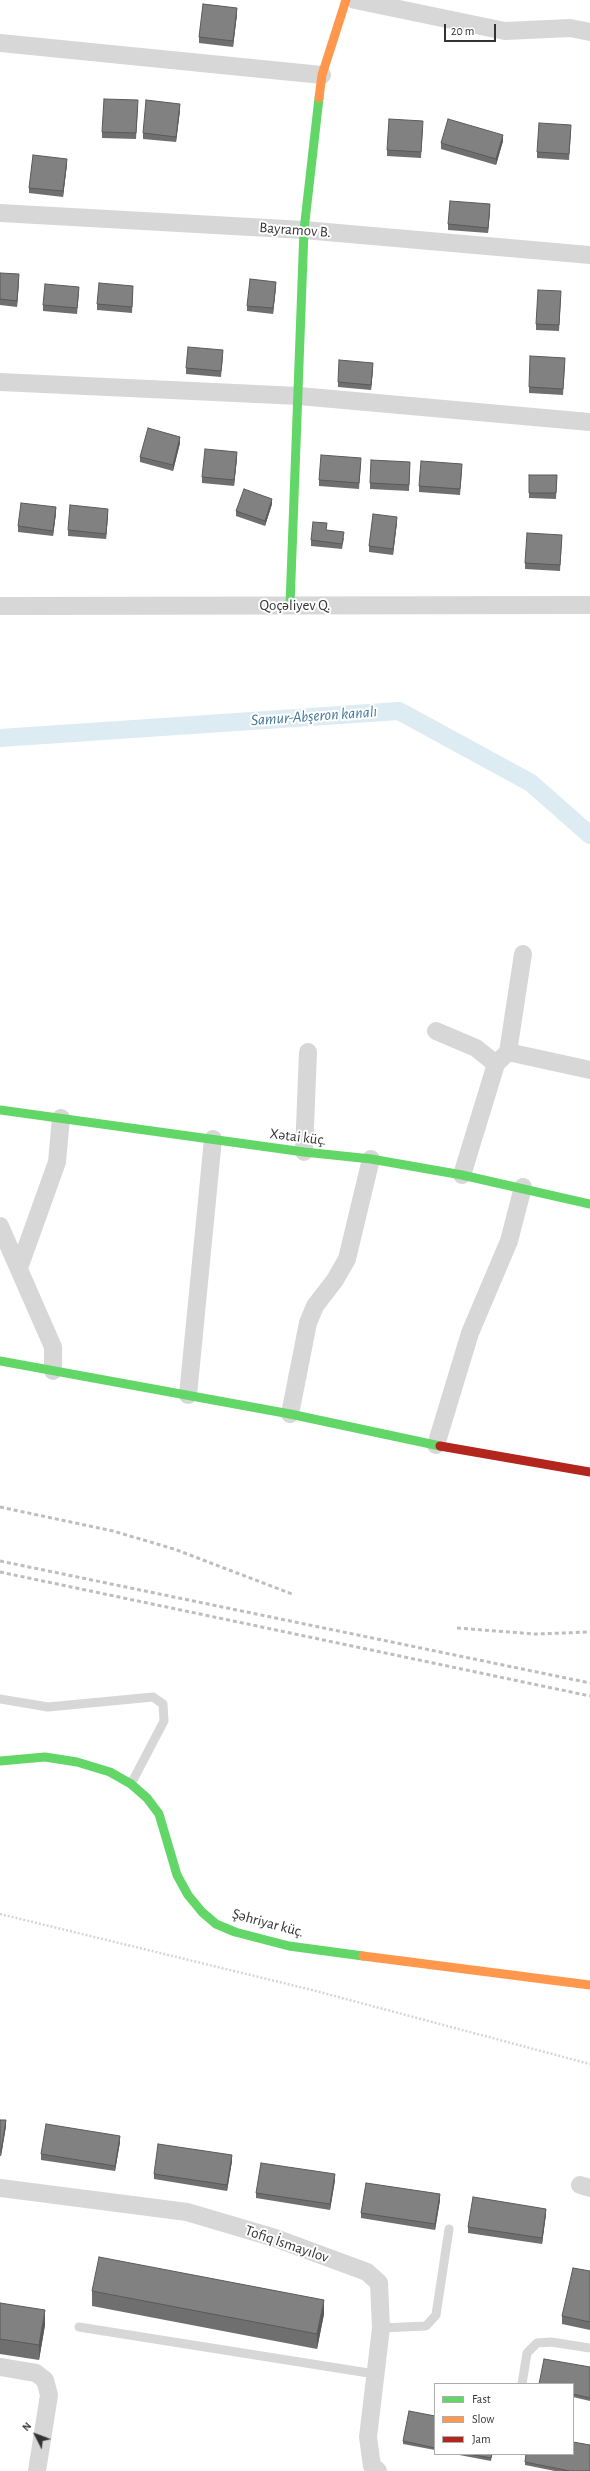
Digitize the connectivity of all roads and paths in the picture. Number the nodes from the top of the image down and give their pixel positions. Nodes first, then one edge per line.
1 (346, 0) edge
2 (355, 0) edge
3 (590, 32) edge
4 (0, 43) edge
5 (322, 74) junction
6 (0, 213) edge
7 (304, 230) junction
8 (590, 255) edge
9 (0, 382) edge
10 (299, 396) junction
11 (590, 422) edge
12 (290, 605) junction
13 (590, 605) edge
14 (0, 606) edge
15 (523, 954) dead end
16 (436, 1031) dead end
17 (308, 1052) dead end
18 (502, 1058) junction
19 (590, 1070) edge
20 (0, 1110) edge
21 (61, 1118) junction
22 (213, 1139) junction
23 (304, 1152) junction
24 (371, 1158) junction
25 (462, 1174) junction
26 (523, 1187) junction
27 (590, 1204) edge
28 (0, 1226) edge
29 (19, 1268) junction
30 (0, 1361) edge
31 (53, 1370) junction
32 (188, 1395) junction
33 (290, 1414) junction
34 (436, 1445) junction
35 (590, 1472) edge
36 (0, 1699) edge
37 (0, 1761) edge
38 (131, 1784) junction
39 (0, 1914) edge
40 (590, 1984) edge
41 (590, 2064) edge
42 (0, 2188) edge
43 (449, 2229) dead end
44 (80, 2326) dead end
45 (381, 2328) junction
46 (590, 2348) edge
47 (0, 2367) edge
48 (376, 2374) junction
49 (522, 2383) edge
50 (371, 2469) edge
51 (37, 2471) edge

1 - 5 street
2 - 3 street
4 - 5 street
5 - 7 street
6 - 7 street, Bayramov B.
7 - 8 street, Bayramov B.
7 - 10 street
9 - 10 street
10 - 11 street
10 - 12 street
12 - 13 street, Qoçəliyev Q.
12 - 14 street, Qoçəliyev Q.
15 - 18 street
16 - 18 street
17 - 23 street
18 - 19 street
18 - 25 street
20 - 21 street, Xətai küç.
21 - 22 street, Xətai küç.
21 - 29 street
22 - 23 street, Xətai küç.
22 - 32 street
23 - 24 street, Xətai küç.
24 - 25 street, Xətai küç.
24 - 33 street
25 - 26 street, Xətai küç.
26 - 27 street, Xətai küç.
26 - 34 street
28 - 29 street
29 - 31 street
30 - 31 street
31 - 32 street
32 - 33 street
33 - 34 street
34 - 35 street
36 - 38 lane
37 - 38 street, Şəhriyar küç.
38 - 40 street, Şəhriyar küç.
39 - 41 path
42 - 45 street, Tofiq İsmayılov
43 - 45 lane
44 - 48 lane
45 - 48 street, Tofiq İsmayılov
46 - 49 lane
47 - 51 street
48 - 50 street, Tofiq İsmayılov

